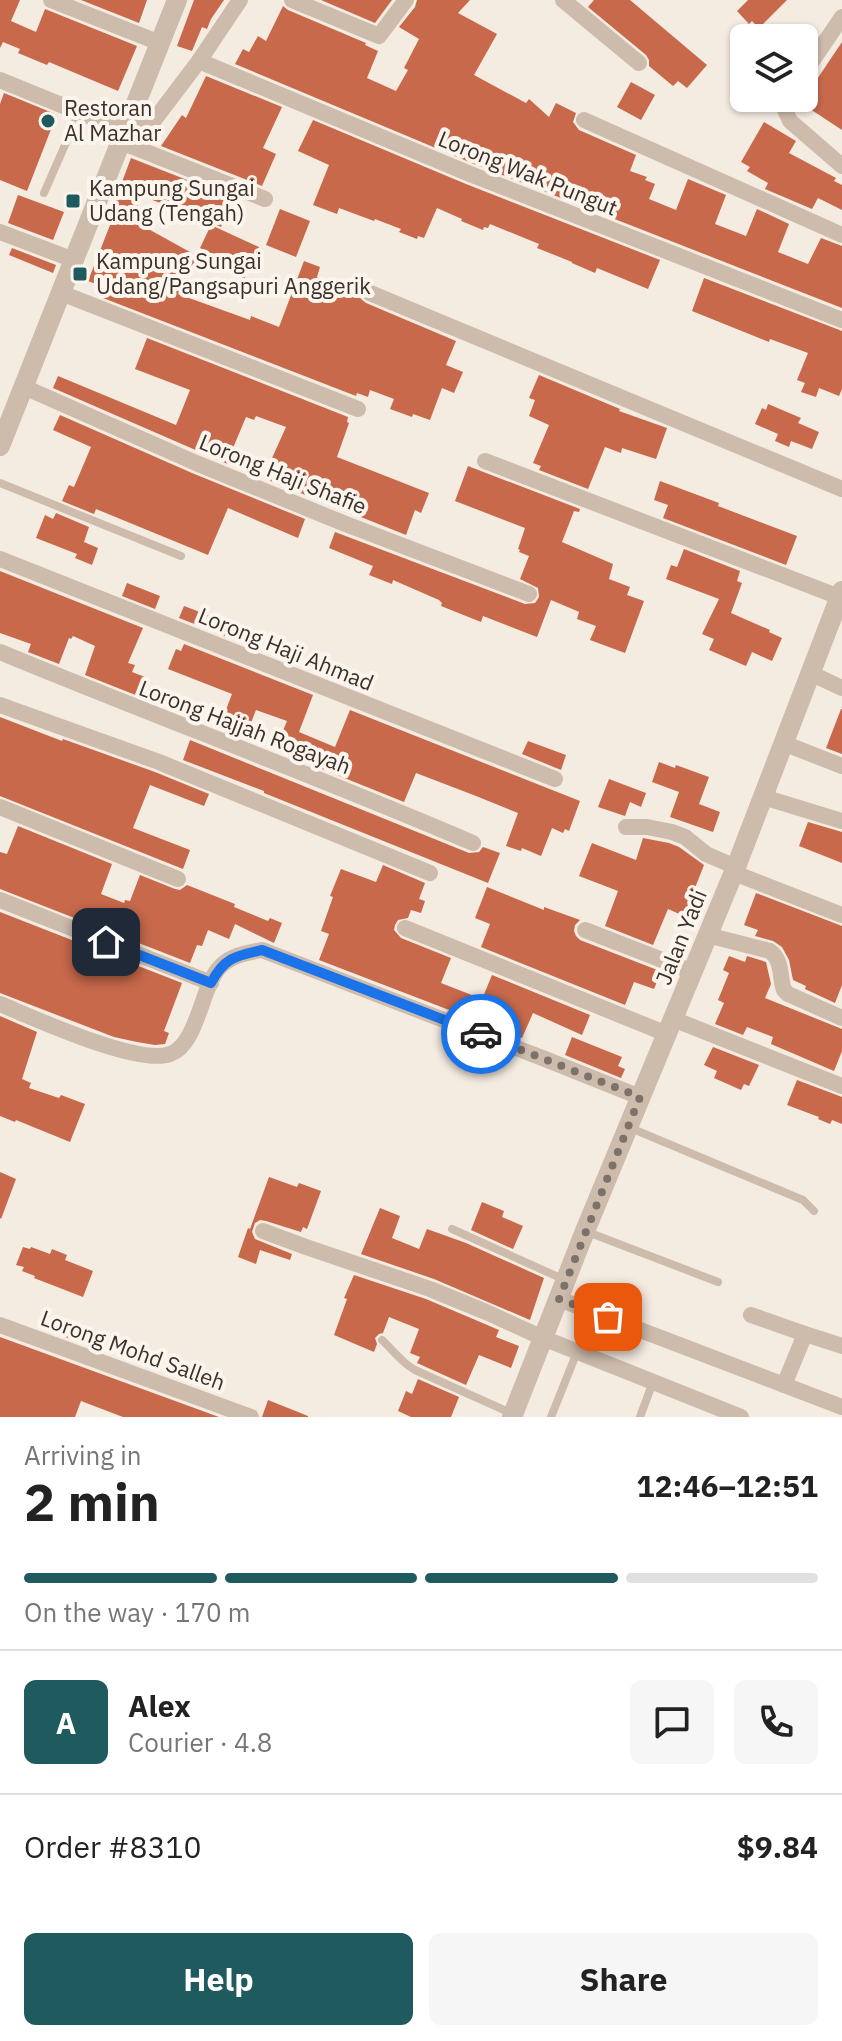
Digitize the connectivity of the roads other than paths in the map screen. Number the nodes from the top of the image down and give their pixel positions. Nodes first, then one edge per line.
1 (51, 0) edge
2 (177, 0) edge
3 (240, 0) edge
4 (292, 0) edge
5 (406, 0) edge
6 (563, 0) edge
7 (842, 17) edge
8 (160, 43) junction
9 (818, 52) edge
10 (199, 61) junction
11 (639, 63) dead end
12 (0, 80) edge
13 (786, 112) edge
14 (79, 113) junction
15 (584, 120) dead end
16 (123, 136) junction
17 (842, 166) edge
18 (44, 193) dead end
19 (265, 199) dead end
20 (0, 232) edge
21 (842, 235) edge
22 (74, 260) junction
23 (61, 293) junction
24 (370, 293) dead end
25 (842, 320) edge
26 (24, 387) junction
27 (358, 409) dead end
28 (2, 435) edge
29 (485, 461) dead end
30 (0, 483) edge
31 (842, 489) edge
32 (181, 556) dead end
33 (0, 559) edge
34 (529, 594) dead end
35 (841, 595) edge
36 (0, 652) edge
37 (810, 673) junction
38 (842, 688) edge
39 (0, 705) edge
40 (783, 743) junction
41 (842, 766) edge
42 (555, 779) dead end
43 (763, 797) junction
44 (0, 807) edge
45 (842, 821) edge
46 (626, 827) dead end
47 (473, 843) dead end
48 (735, 870) junction
49 (430, 873) dead end
50 (178, 879) dead end
51 (0, 900) edge
52 (842, 915) edge
53 (405, 928) dead end
54 (585, 930) dead end
55 (707, 935) junction
56 (693, 972) junction
57 (211, 983) junction
58 (0, 1004) edge
59 (842, 1018) edge
60 (670, 1026) junction
61 (842, 1086) edge
62 (640, 1097) junction
63 (628, 1127) junction
64 (814, 1211) dead end
65 (452, 1229) dead end
66 (263, 1231) dead end
67 (585, 1231) junction
68 (718, 1282) dead end
69 (562, 1290) junction
70 (751, 1315) dead end
71 (0, 1325) edge
72 (805, 1334) junction
73 (543, 1338) junction
74 (382, 1340) dead end
75 (842, 1346) edge
76 (577, 1352) junction
77 (653, 1382) junction
78 (784, 1385) junction
79 (842, 1407) edge
80 (732, 1415) edge
81 (513, 1416) edge
82 (251, 1417) edge
83 (551, 1417) edge
84 (640, 1417) edge

1 - 8 street
2 - 8 street
3 - 10 street
4 - 5 street
6 - 11 street
7 - 9 street
8 - 16 street
10 - 16 street
10 - 25 street, Lorong Wak Pungut
12 - 14 street
13 - 17 street
14 - 16 street
14 - 18 lane
15 - 21 street
16 - 19 street
16 - 22 street
20 - 22 street
22 - 23 street
23 - 26 street
23 - 27 street
24 - 31 street
26 - 28 street
26 - 34 street, Lorong Haji Shafie
29 - 35 street
30 - 32 lane
33 - 42 street, Lorong Haji Ahmad
35 - 37 street, Jalan Yadi
36 - 47 street, Lorong Hajjah Rogayah
37 - 38 street
37 - 40 street, Jalan Yadi
39 - 49 street
40 - 41 street
40 - 43 street, Jalan Yadi
43 - 45 street
43 - 48 street, Jalan Yadi
44 - 50 street
46 - 48 street
48 - 52 street
48 - 55 street, Jalan Yadi
51 - 57 street
53 - 60 street
54 - 56 street
55 - 56 street, Jalan Yadi
55 - 59 street
56 - 60 street, Jalan Yadi
57 - 58 street
57 - 62 street
60 - 61 street
60 - 62 street, Jalan Yadi
62 - 63 street, Jalan Yadi
63 - 64 lane
63 - 67 street, Jalan Yadi
65 - 69 lane
66 - 73 street
67 - 68 lane
67 - 69 street, Jalan Yadi
69 - 73 street, Jalan Yadi
69 - 78 street
70 - 72 street
71 - 82 street, Lorong Mohd Salleh
72 - 75 street
72 - 78 street
73 - 76 street
73 - 81 street, Jalan Yadi
74 - 81 lane
76 - 77 street
76 - 83 lane
77 - 80 street
77 - 84 lane
78 - 79 street

